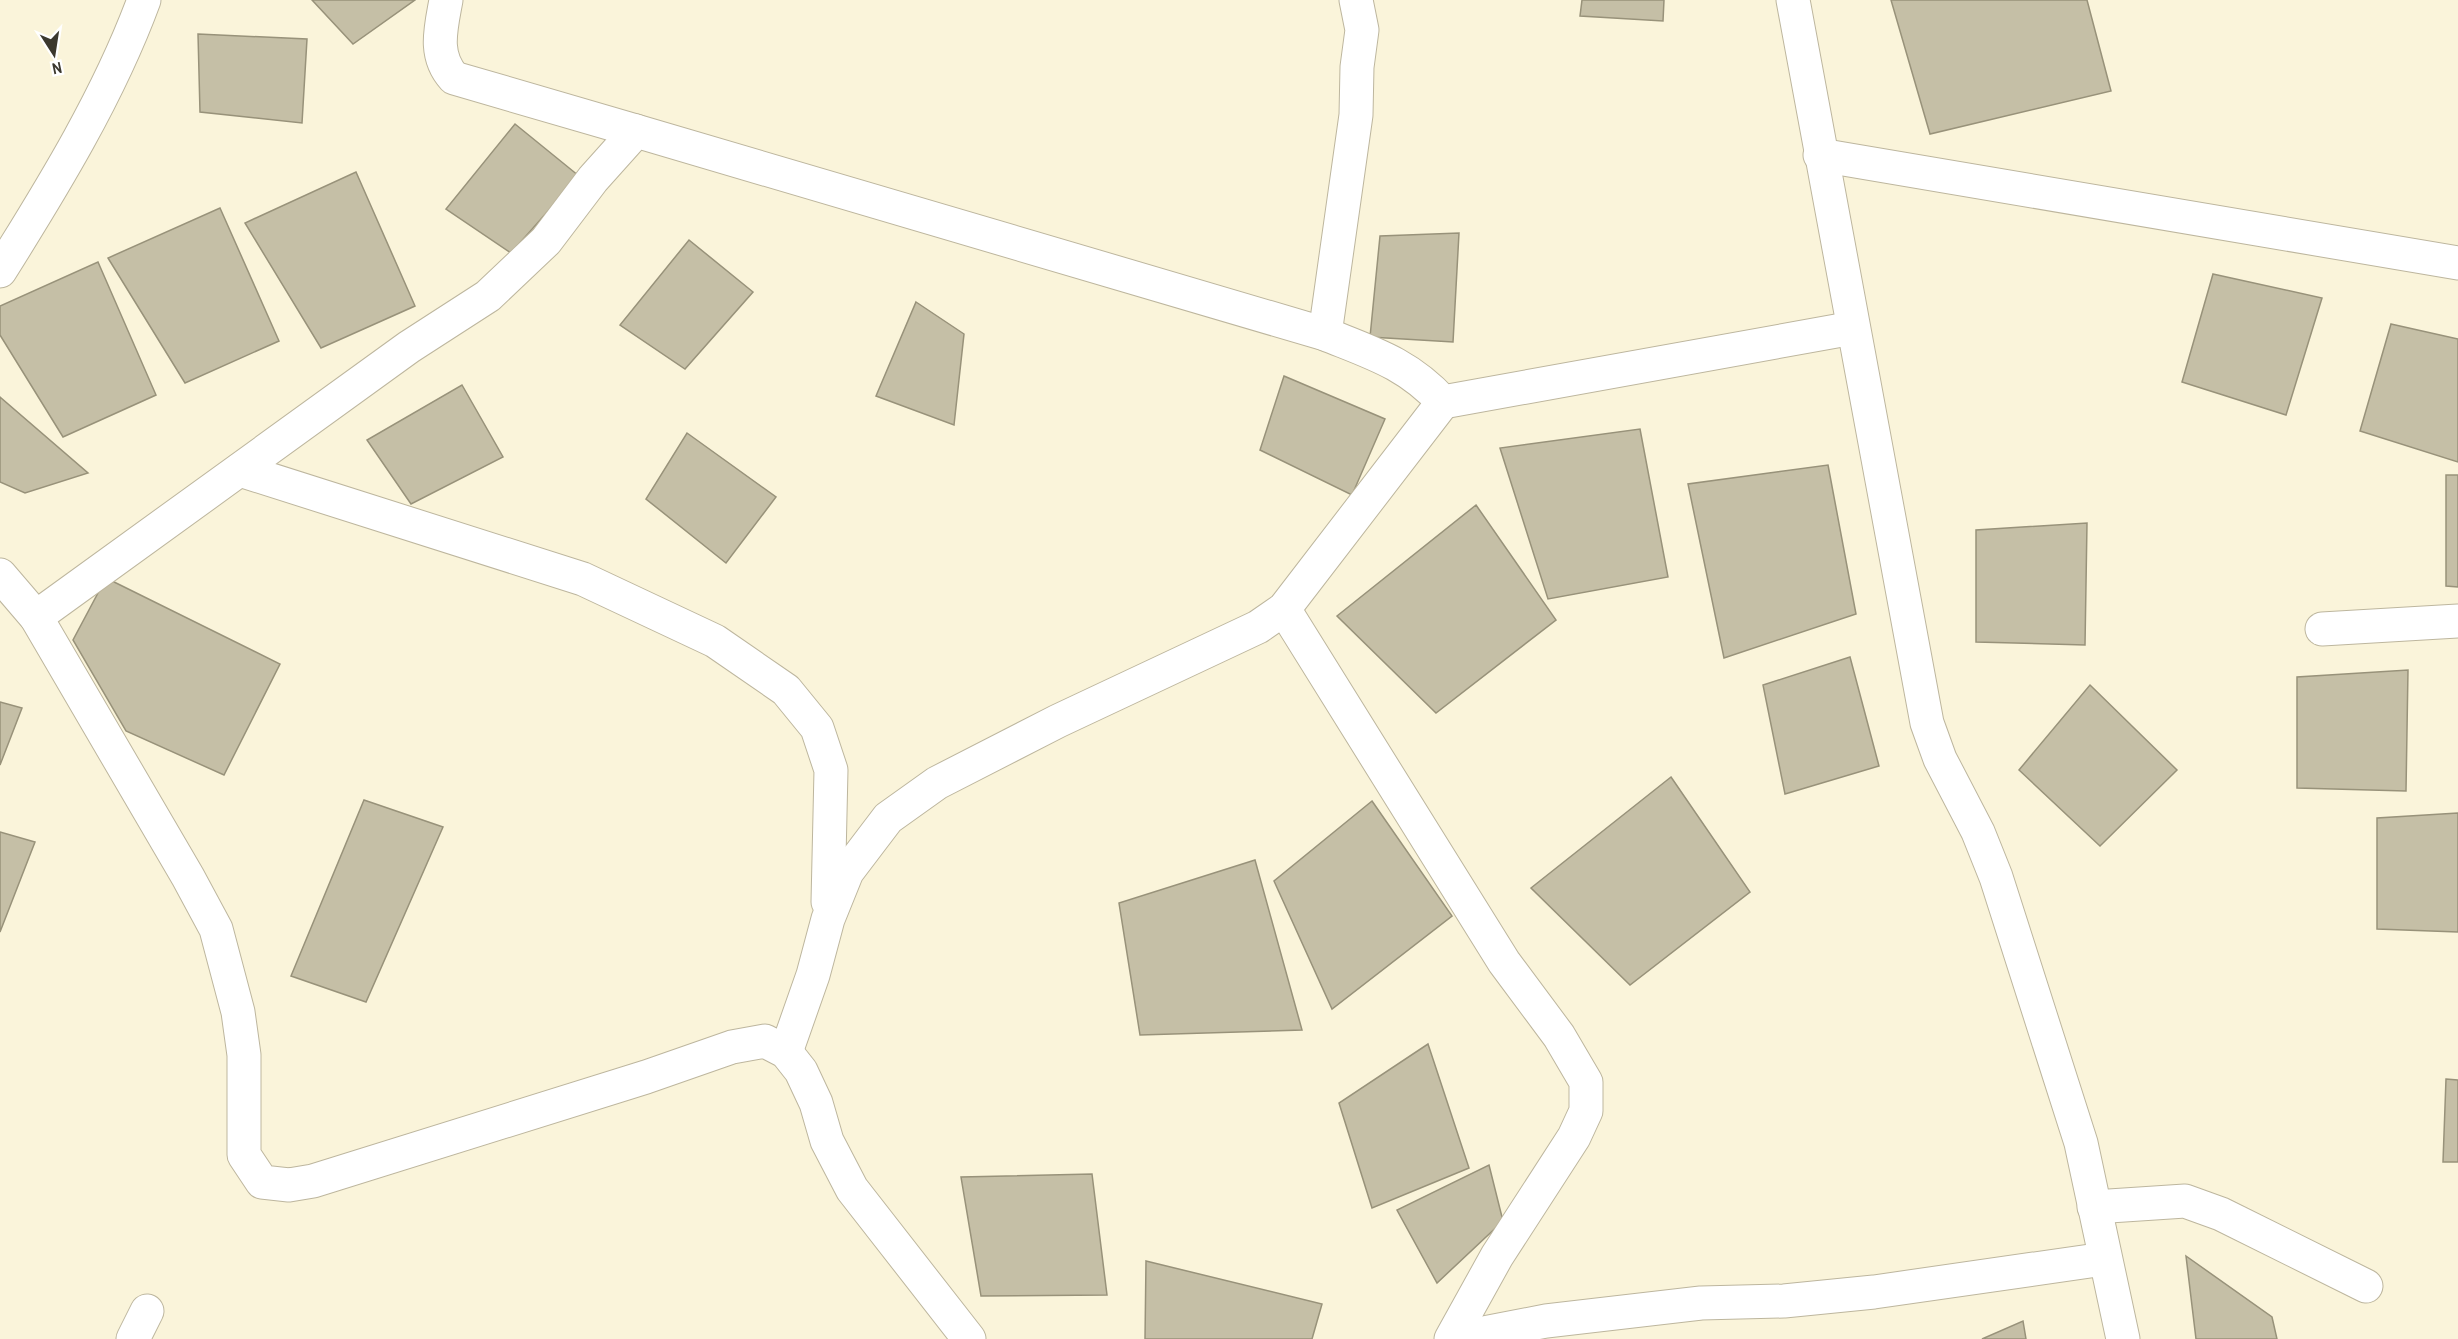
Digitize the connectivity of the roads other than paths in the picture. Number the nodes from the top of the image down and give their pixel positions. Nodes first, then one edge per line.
1 (144, 0) edge
2 (446, 0) edge
3 (1356, 0) edge
4 (1793, 0) edge
5 (636, 131) junction
6 (1820, 154) junction
7 (2458, 263) edge
8 (0, 270) edge
9 (1853, 328) junction
10 (1325, 334) junction
11 (1443, 402) junction
12 (240, 470) junction
13 (0, 575) edge
14 (1284, 609) junction
15 (36, 617) junction
16 (2458, 621) edge
17 (2322, 629) dead end
18 (828, 919) junction
19 (786, 1052) junction
20 (2094, 1207) junction
21 (2104, 1258) junction
22 (2366, 1286) dead end
23 (969, 1339) edge
24 (1452, 1339) edge
25 (2123, 1339) edge

1 - 8 street
2 - 5 street
3 - 10 street
4 - 6 street
5 - 10 street
5 - 12 street
6 - 7 street
6 - 9 street
9 - 11 street
9 - 20 street
10 - 11 street
11 - 14 street
12 - 15 street
12 - 18 street
13 - 15 street
14 - 18 street
14 - 24 street
15 - 19 street
16 - 17 street
18 - 19 street
19 - 23 street
20 - 21 street
20 - 22 street
21 - 24 street
21 - 25 street

